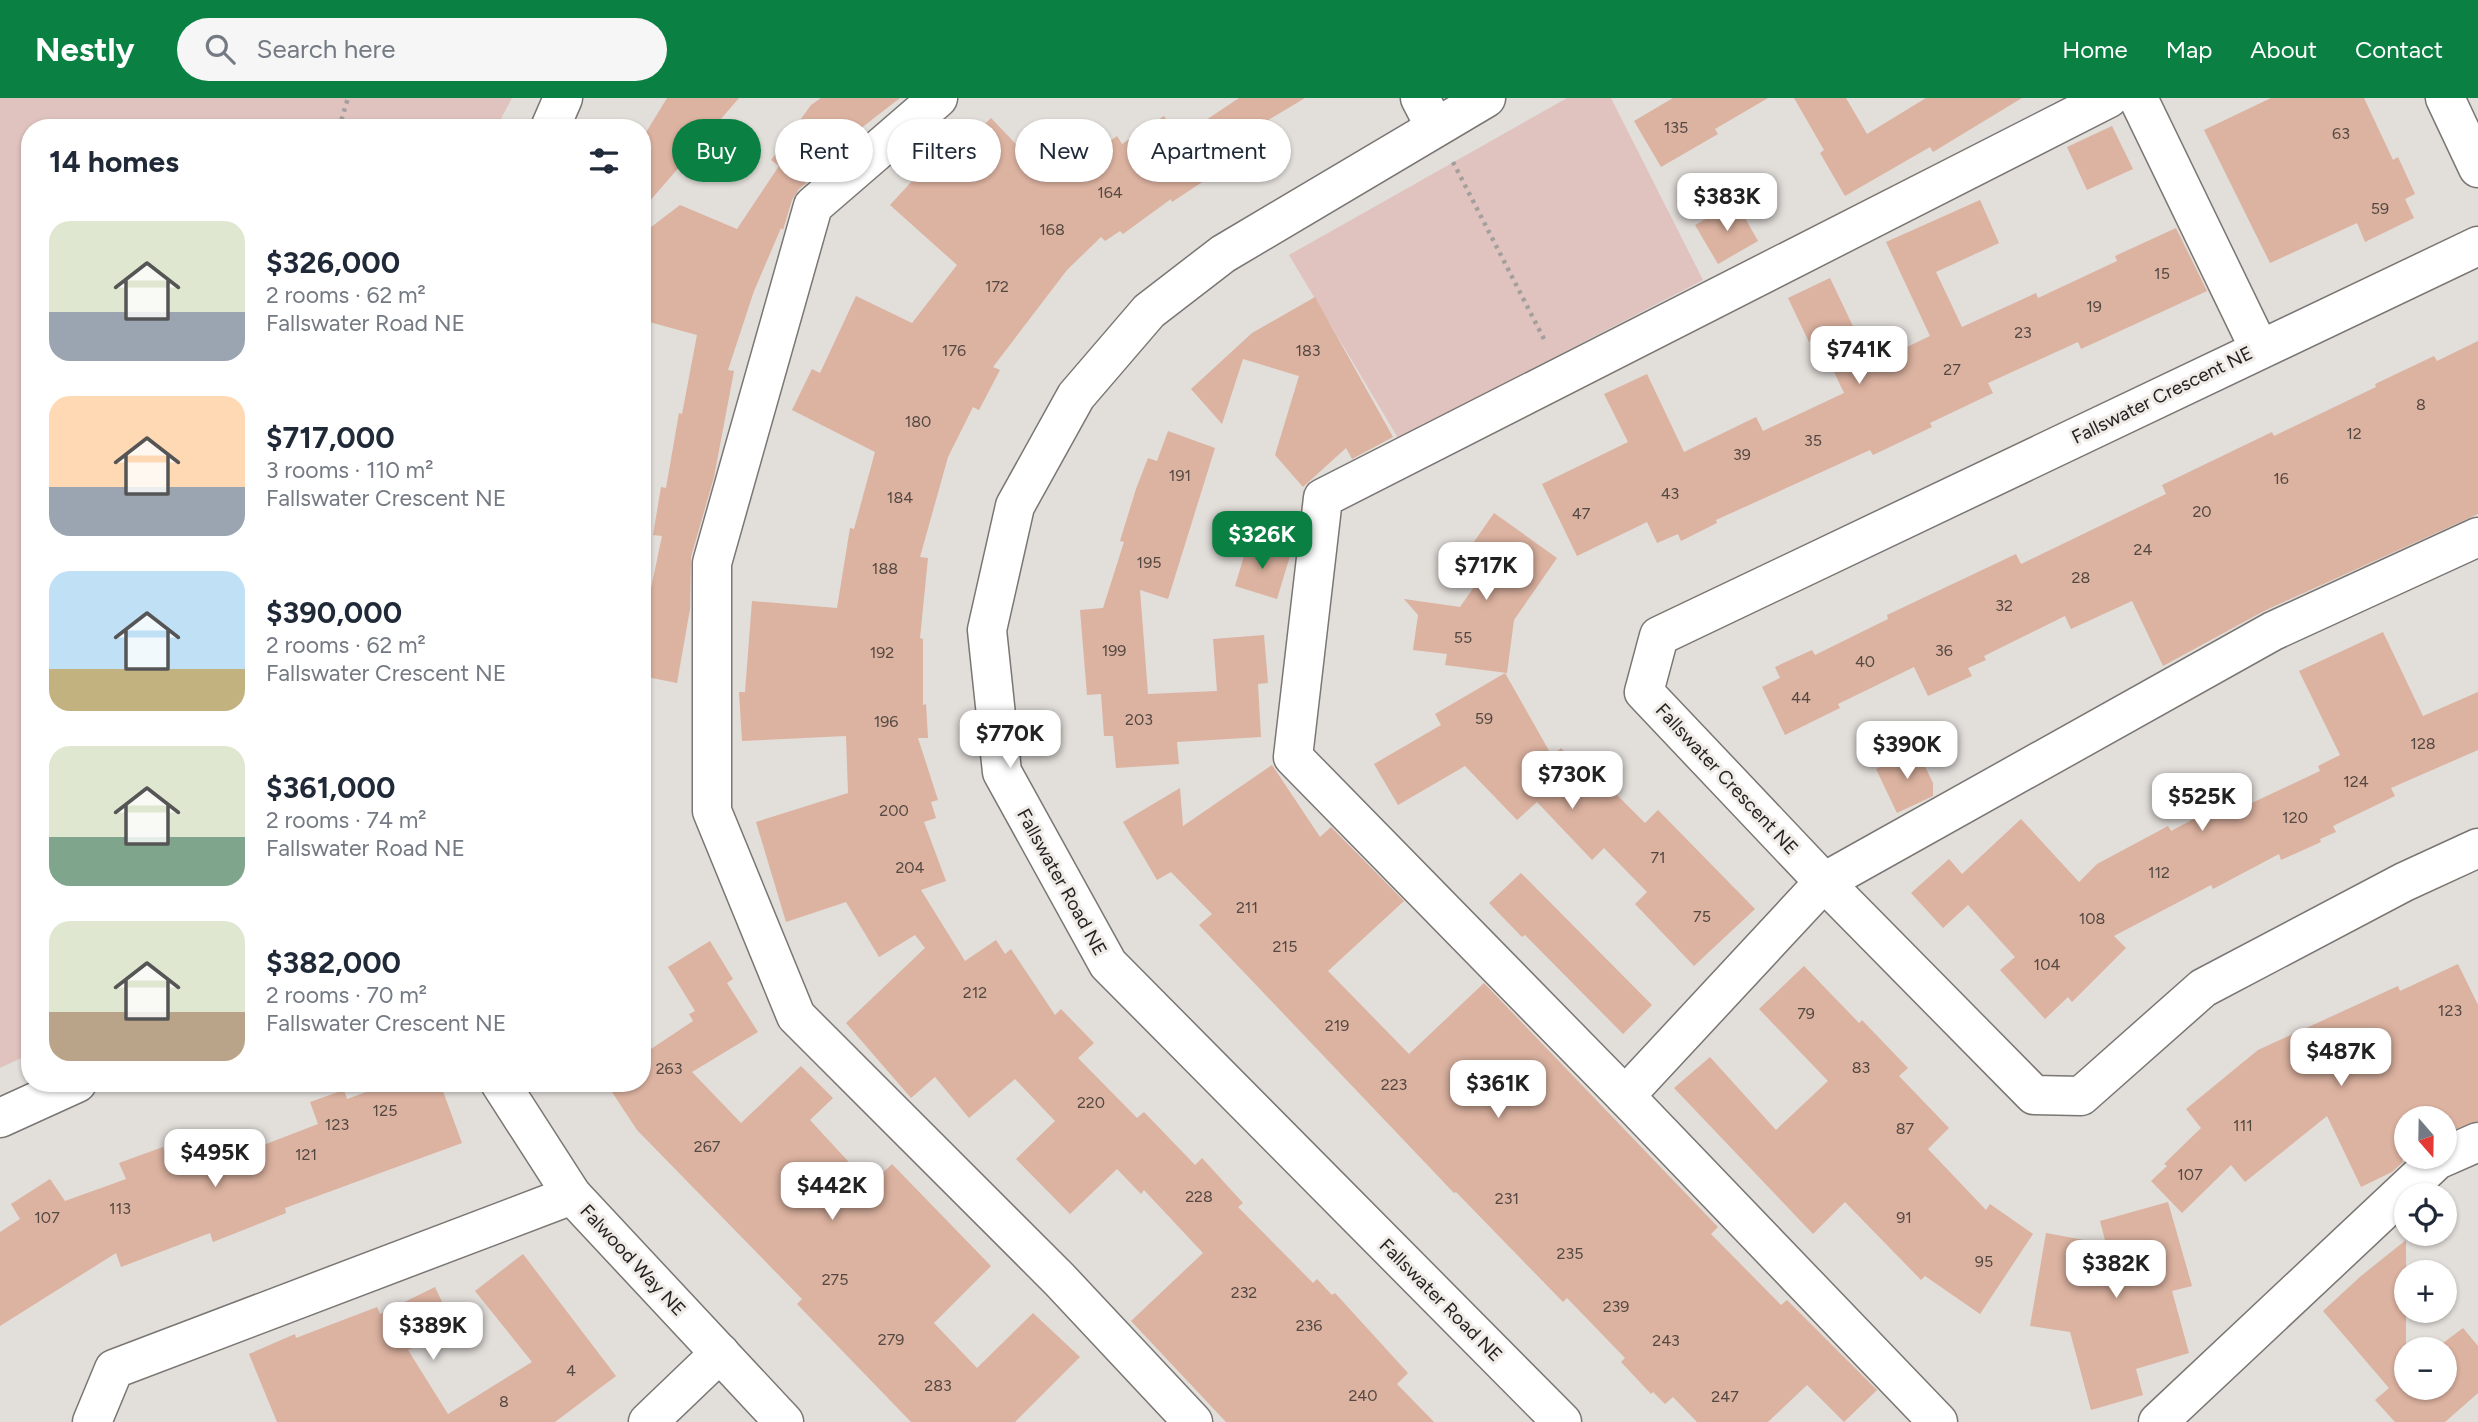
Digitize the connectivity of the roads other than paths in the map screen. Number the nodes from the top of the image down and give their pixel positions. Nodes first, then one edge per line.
1 (563, 98) edge
2 (938, 98) edge
3 (1486, 98) edge
4 (2109, 98) edge
5 (2138, 98) edge
6 (2445, 98) edge
7 (1428, 113) edge
8 (554, 119) edge
9 (2478, 168) edge
10 (2478, 246) edge
11 (2259, 348) junction
12 (2478, 537) edge
13 (2478, 848) edge
14 (1824, 882) junction
15 (57, 1092) edge
16 (506, 1092) edge
17 (1625, 1096) junction
18 (0, 1118) edge
19 (2478, 1142) edge
20 (572, 1195) junction
21 (720, 1353) junction
22 (92, 1422) edge
23 (648, 1422) edge
24 (784, 1422) edge
25 (1193, 1422) edge
26 (1562, 1422) edge
27 (1937, 1422) edge
28 (2158, 1422) edge

1 - 8 street
2 - 25 street
3 - 7 street, Fallswater Road NE
4 - 17 street
5 - 11 street
6 - 9 street
7 - 26 street, Fallswater Road NE
10 - 11 street, Fallswater Crescent NE
11 - 14 street, Fallswater Crescent NE
12 - 14 street
13 - 14 street, Fallswater Crescent NE
14 - 17 street
15 - 18 street
16 - 20 street, Falwood Way NE
17 - 27 street
19 - 28 street
20 - 21 street, Falwood Way NE
20 - 22 street
21 - 23 street
21 - 24 street, Falwood Way NE

